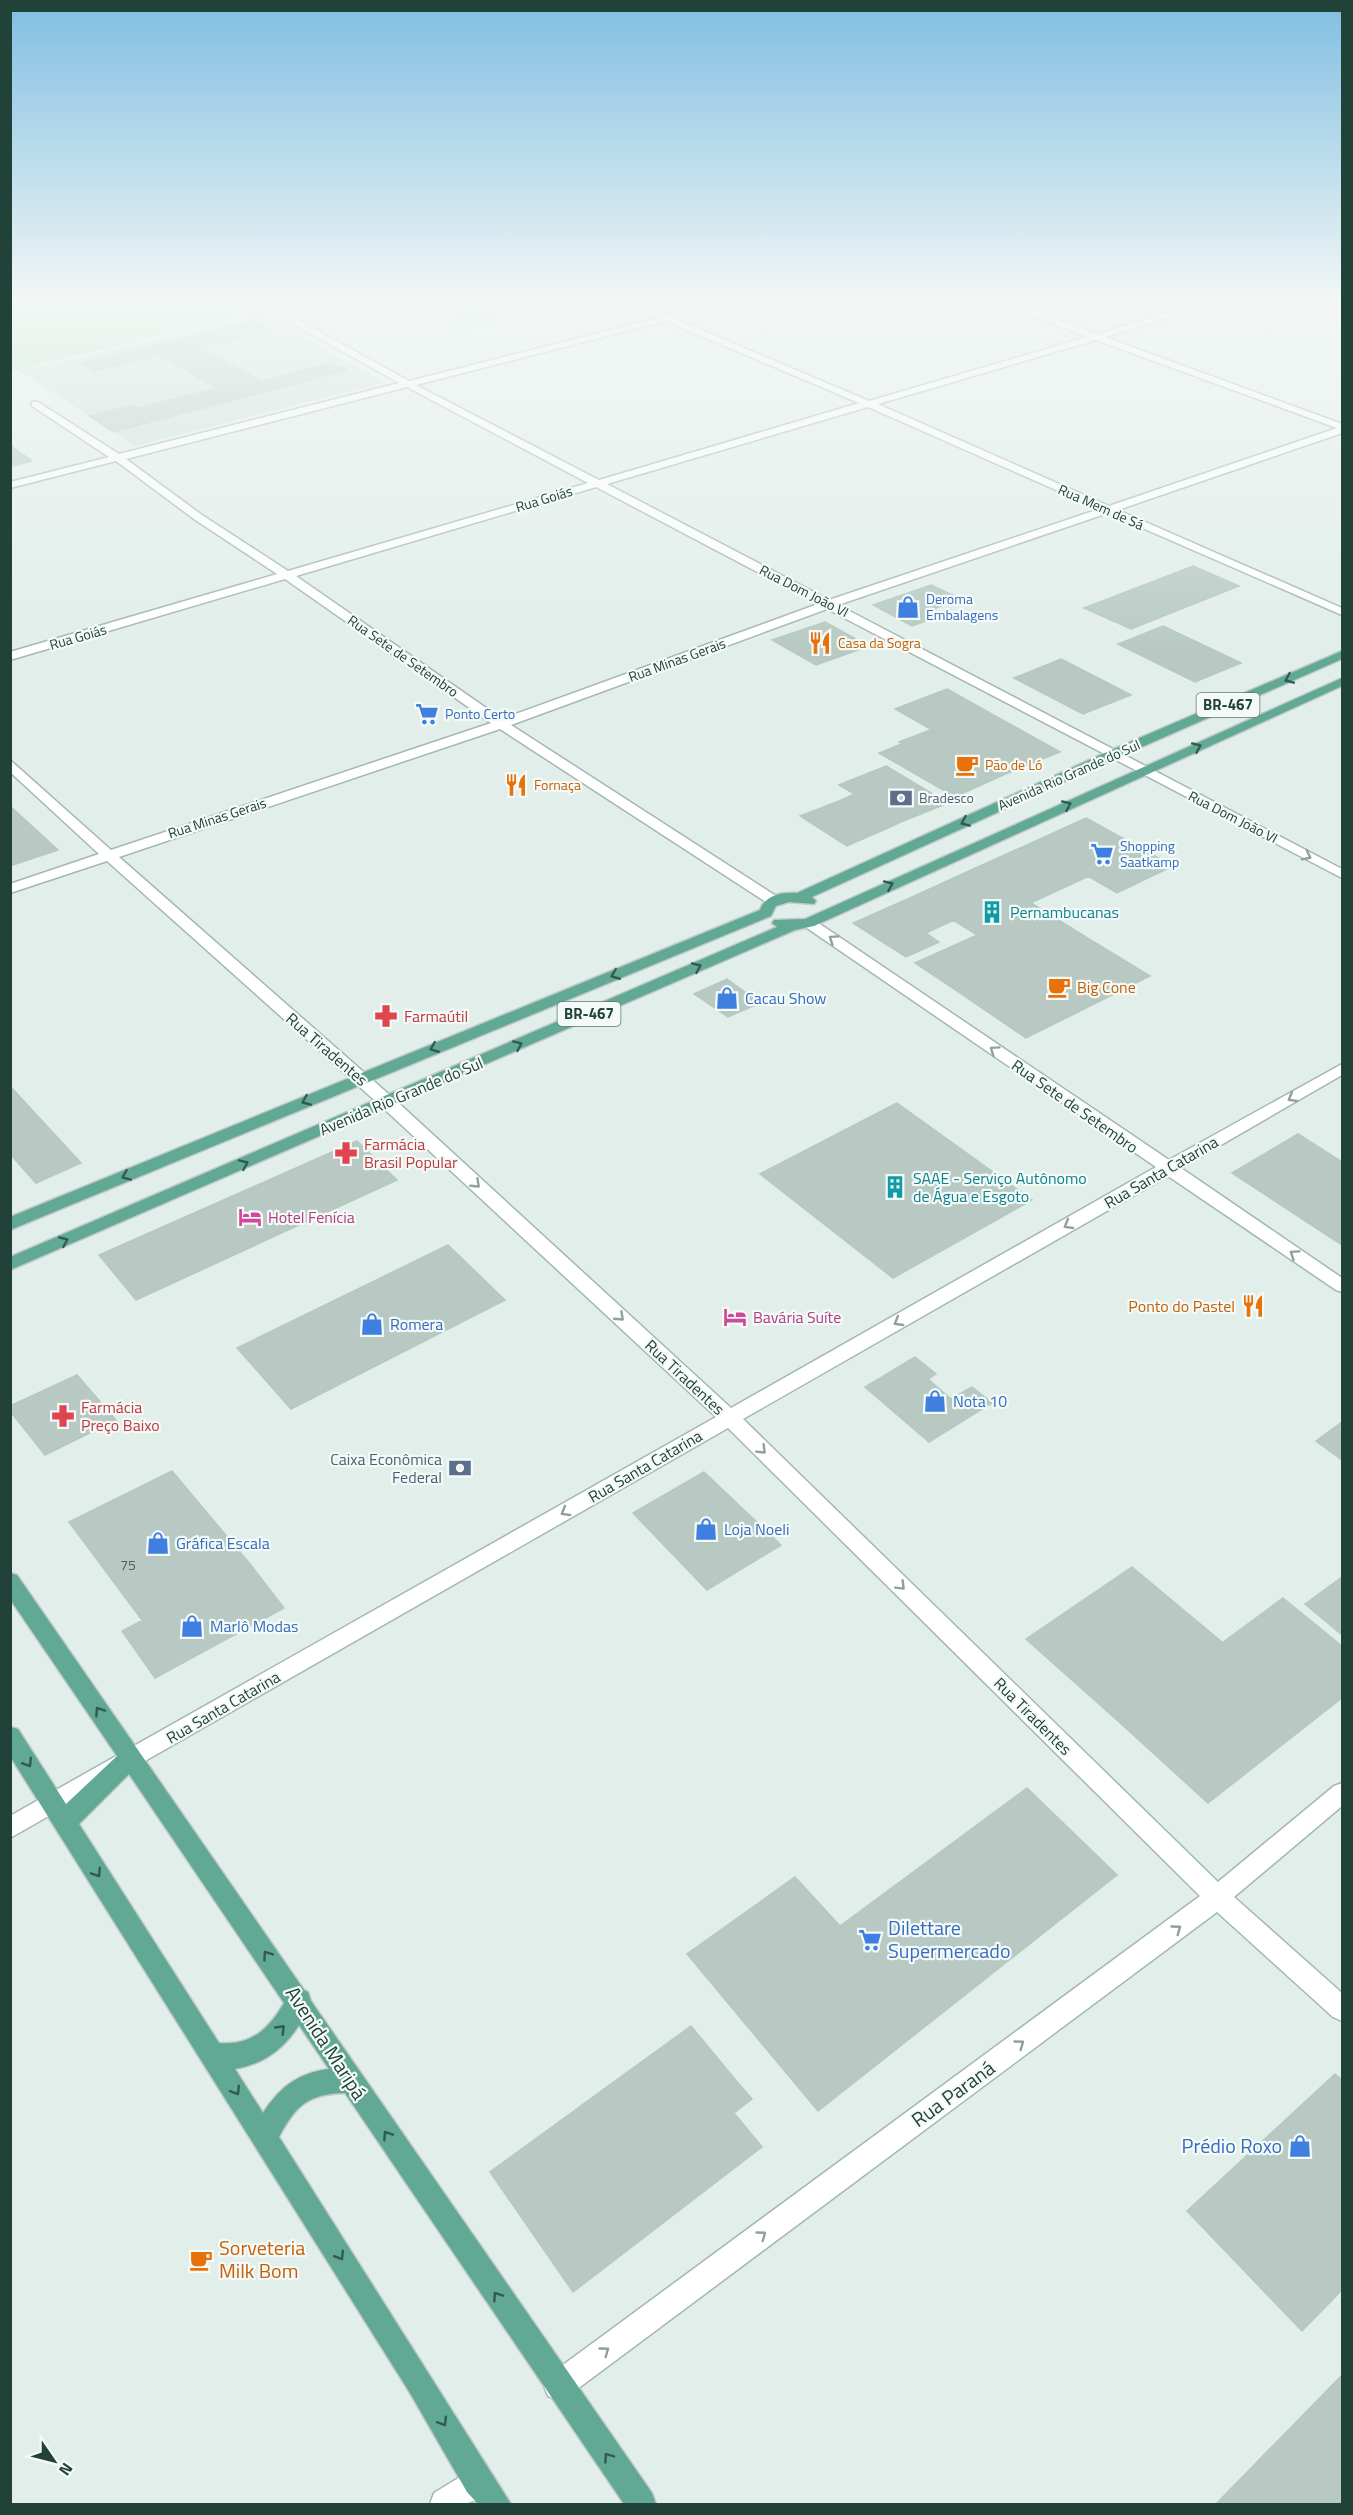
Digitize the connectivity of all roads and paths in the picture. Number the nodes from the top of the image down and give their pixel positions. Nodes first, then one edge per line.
1 (59, 419) edge
2 (267, 419) edge
3 (475, 419) edge
4 (816, 419) edge
5 (903, 419) edge
6 (1319, 419) edge
7 (1342, 428) edge
8 (117, 457) junction
9 (596, 483) junction
10 (10, 485) edge
11 (1106, 510) junction
12 (287, 575) junction
13 (829, 604) junction
14 (1342, 612) edge
15 (10, 656) edge
16 (1342, 656) edge
17 (1342, 682) edge
18 (501, 724) junction
19 (1114, 754) junction
20 (10, 764) edge
21 (1143, 771) junction
22 (106, 854) junction
23 (1342, 874) edge
24 (10, 889) edge
25 (798, 898) junction
26 (770, 907) junction
27 (813, 920) junction
28 (791, 926) junction
29 (1342, 1069) edge
30 (360, 1078) junction
31 (387, 1102) junction
32 (1167, 1170) junction
33 (10, 1224) edge
34 (10, 1264) edge
35 (1342, 1286) edge
36 (729, 1418) junction
37 (10, 1581) edge
38 (10, 1736) edge
39 (129, 1761) junction
40 (1342, 1793) edge
41 (60, 1814) junction
42 (10, 1828) edge
43 (1218, 1898) junction
44 (299, 2000) junction
45 (1342, 2009) edge
46 (214, 2055) junction
47 (350, 2080) junction
48 (264, 2137) junction
49 (558, 2386) junction
50 (478, 2481) junction
51 (445, 2505) edge
52 (496, 2505) edge
53 (641, 2505) edge

1 - 8 street, Rua Sete de Setembro
2 - 8 street
3 - 9 street, Rua Dom João VI
4 - 9 street, Rua Goiás
5 - 11 street, Rua Mem de Sá
6 - 7 street
7 - 11 street, Rua Minas Gerais
8 - 10 street
8 - 12 street, Rua Sete de Setembro
9 - 12 street, Rua Goiás
9 - 13 street, Rua Dom João VI
11 - 13 street, Rua Minas Gerais
11 - 14 street, Rua Mem de Sá
12 - 15 street, Rua Goiás
12 - 18 street, Rua Sete de Setembro
13 - 18 street, Rua Minas Gerais
13 - 19 street, Rua Dom João VI
16 -> 19 main road, Avenida Rio Grande do Sul / BR-467
21 -> 17 main road, Avenida Rio Grande do Sul / BR-467
18 - 22 street, Rua Minas Gerais
18 - 26 street, Rua Sete de Setembro
19 - 21 street, Rua Dom João VI
19 -> 25 main road, Avenida Rio Grande do Sul / BR-467
20 - 22 street, Rua Tiradentes
21 -> 23 street, Rua Dom João VI
27 -> 21 main road, Avenida Rio Grande do Sul / BR-467
22 - 24 street, Rua Minas Gerais
22 - 30 street, Rua Tiradentes
25 - 26 main road, Avenida Rio Grande do Sul
25 - 27 main road
26 - 28 main road
26 -> 30 main road, Avenida Rio Grande do Sul / BR-467
27 - 28 main road, Avenida Rio Grande do Sul
32 -> 27 street, Rua Sete de Setembro
31 -> 28 main road, Avenida Rio Grande do Sul / BR-467
29 -> 32 street, Rua Santa Catarina
30 - 31 street, Rua Tiradentes
30 -> 33 main road, Avenida Rio Grande do Sul / BR-467
34 -> 31 main road, Avenida Rio Grande do Sul / BR-467
31 -> 36 street, Rua Tiradentes
35 -> 32 street, Rua Sete de Setembro
32 -> 36 street, Rua Santa Catarina
36 -> 39 street, Rua Santa Catarina
36 -> 43 street, Rua Tiradentes
39 -> 37 main road, Avenida Maripá
38 -> 41 main road
39 - 41 main road
44 -> 39 main road, Avenida Maripá
40 - 43 street, Rua Paraná
41 - 42 street
41 -> 46 main road
43 - 45 street, Rua Tiradentes
49 -> 43 street, Rua Paraná
46 -> 44 main road
44 - 47 main road, Avenida Maripá
46 -> 48 main road
47 - 48 main road
49 -> 47 main road, Avenida Maripá
48 -> 50 main road
53 -> 49 main road, Avenida Maripá
50 - 51 street
50 - 52 main road

